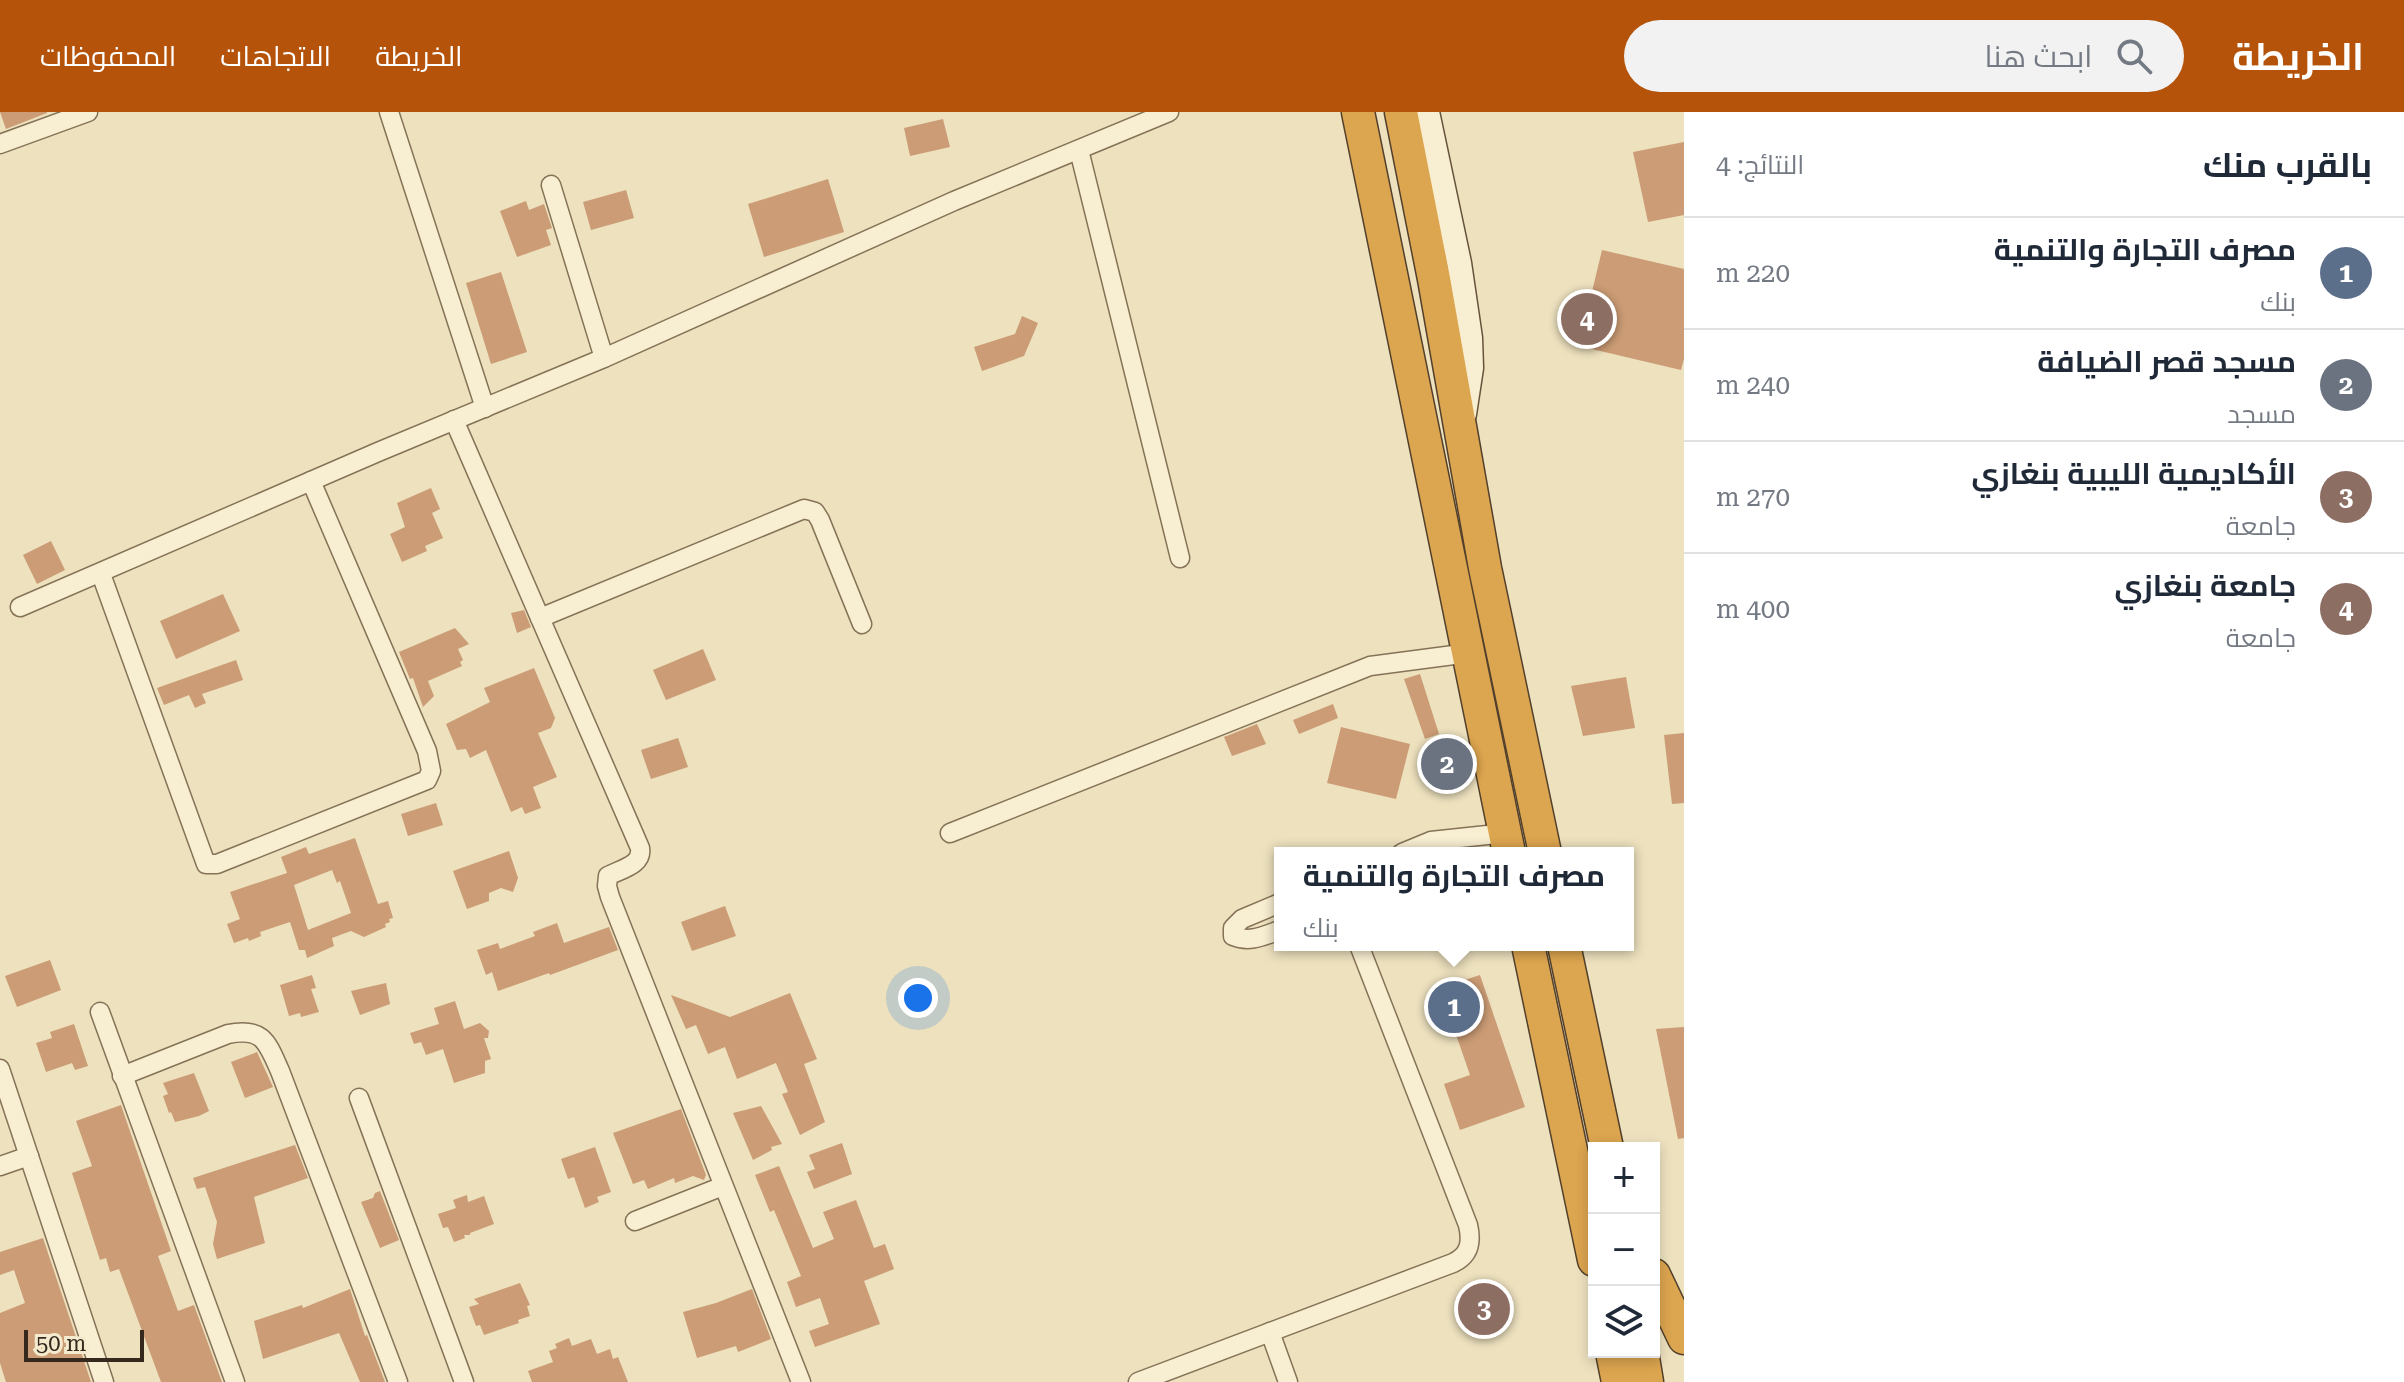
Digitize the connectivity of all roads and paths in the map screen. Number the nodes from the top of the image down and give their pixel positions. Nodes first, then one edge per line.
1 (88, 112) edge
2 (389, 112) edge
3 (1169, 112) edge
4 (1358, 112) edge
5 (1401, 112) edge
6 (1427, 112) edge
7 (0, 144) edge
8 (1079, 150) junction
9 (551, 185) dead end
10 (604, 358) junction
11 (485, 408) junction
12 (454, 420) junction
13 (1461, 436) junction
14 (311, 481) junction
15 (1180, 558) dead end
16 (101, 574) junction
17 (20, 607) dead end
18 (540, 618) junction
19 (862, 624) dead end
20 (1469, 653) junction
21 (950, 833) dead end
22 (1508, 843) edge
23 (1420, 847) edge
24 (1544, 847) edge
25 (1274, 906) edge
26 (1274, 932) edge
27 (1361, 951) edge
28 (1529, 951) edge
29 (1565, 951) edge
30 (100, 1012) dead end
31 (0, 1069) edge
32 (122, 1076) junction
33 (359, 1098) dead end
34 (1606, 1142) edge
35 (29, 1156) junction
36 (0, 1166) edge
37 (723, 1186) junction
38 (635, 1221) dead end
39 (1588, 1231) edge
40 (1659, 1286) edge
41 (1270, 1332) junction
42 (1684, 1338) edge
43 (1613, 1358) edge
44 (1643, 1358) edge
45 (104, 1382) edge
46 (235, 1382) edge
47 (398, 1382) edge
48 (464, 1382) edge
49 (801, 1382) edge
50 (1138, 1382) edge
51 (1288, 1382) edge
52 (1618, 1382) edge
53 (1647, 1382) edge

1 - 7 street
2 - 11 street
3 - 8 street
4 - 20 highway
5 - 13 highway
6 - 13 street
8 - 10 street
8 - 15 street
9 - 10 street
10 - 11 street
11 - 12 street
12 - 14 street
12 - 18 street
13 - 24 highway
14 - 16 street
14 - 16 street
16 - 17 street
18 - 19 street
18 - 37 street
20 - 21 street
20 - 22 highway
22 - 23 street
25 - 26 street
27 - 41 street
28 - 39 highway
29 - 34 highway
30 - 32 street
31 - 35 street
32 - 46 street
32 - 47 street
33 - 48 street
35 - 36 street
35 - 45 street
37 - 38 street
37 - 49 street
40 - 42 highway
41 - 50 street
41 - 51 street
43 - 52 highway
44 - 53 highway

